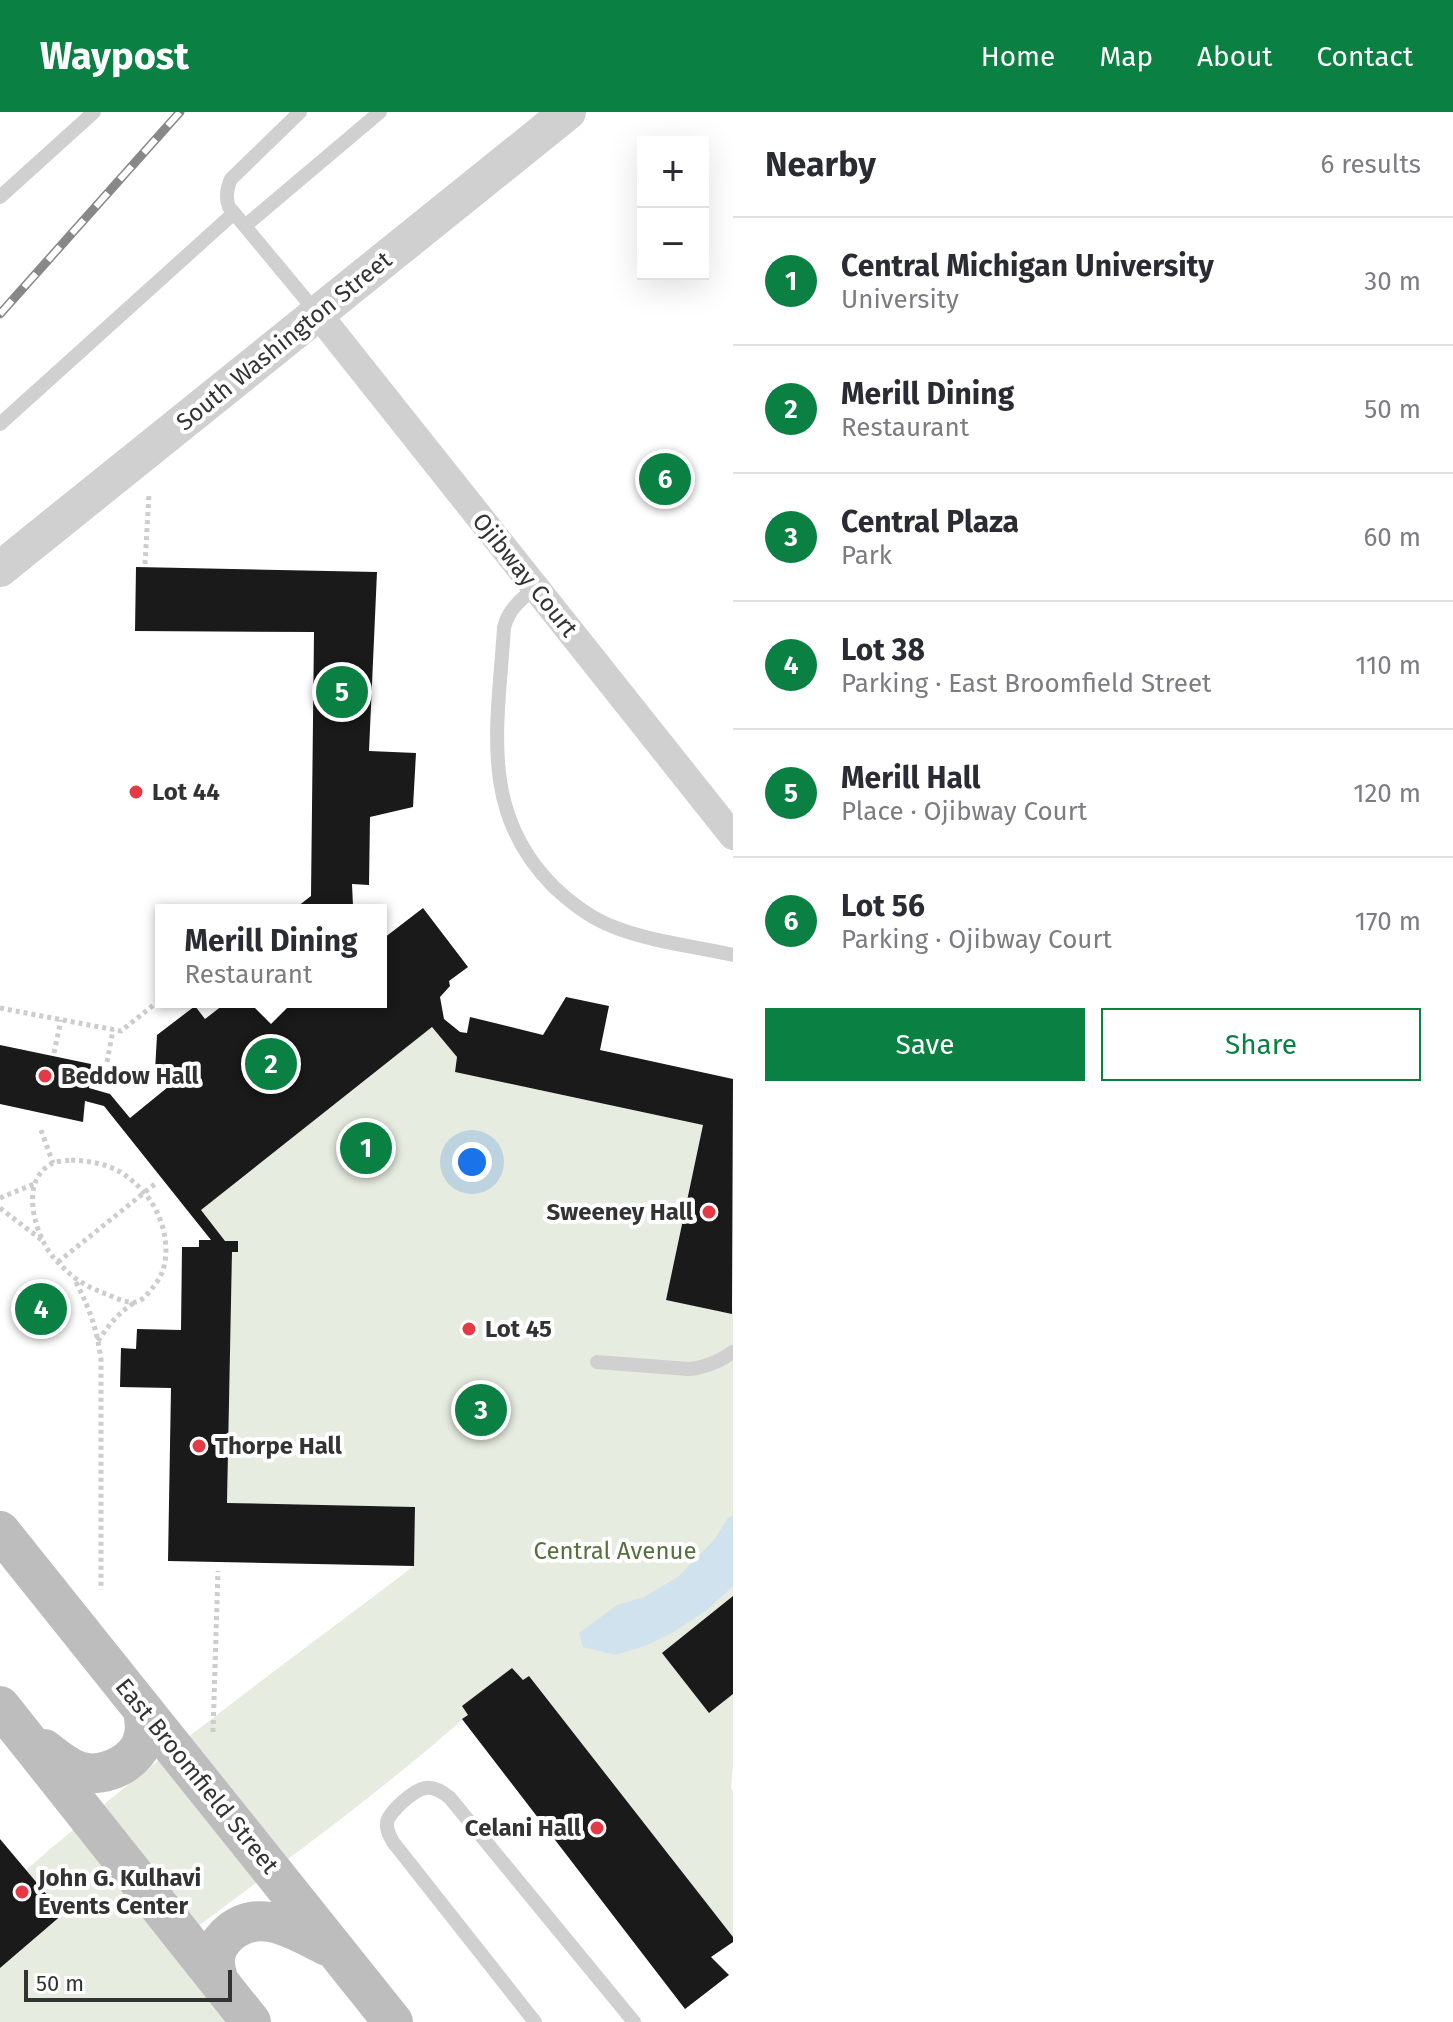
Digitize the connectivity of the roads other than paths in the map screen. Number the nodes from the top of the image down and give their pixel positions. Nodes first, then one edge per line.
1 (94, 112) edge
2 (300, 112) edge
3 (568, 112) edge
4 (372, 114) edge
5 (0, 197) edge
6 (234, 213) junction
7 (245, 226) junction
8 (318, 314) junction
9 (0, 424) edge
10 (0, 569) edge
11 (535, 588) junction
12 (733, 836) edge
13 (733, 955) edge
14 (733, 1352) edge
15 (597, 1362) dead end
16 (0, 1531) edge
17 (143, 1710) junction
18 (8, 1716) edge
19 (335, 1949) junction
20 (219, 1982) junction
21 (251, 2022) edge
22 (393, 2022) edge
23 (535, 2022) edge
24 (634, 2022) edge

1 - 5 lane
2 - 6 lane
3 - 8 street, South Washington Street
4 - 7 lane
6 - 7 lane
6 - 9 lane
7 - 8 lane
8 - 10 street, South Washington Street
8 - 11 street, Ojibway Court
11 - 12 street, Ojibway Court
11 - 13 lane
14 - 15 lane
16 - 17 main road, East Broomfield Street
17 - 18 main road
17 - 19 main road, East Broomfield Street
18 - 20 main road
19 - 20 main road
19 - 22 main road, East Broomfield Street
20 - 21 main road
23 - 24 lane

